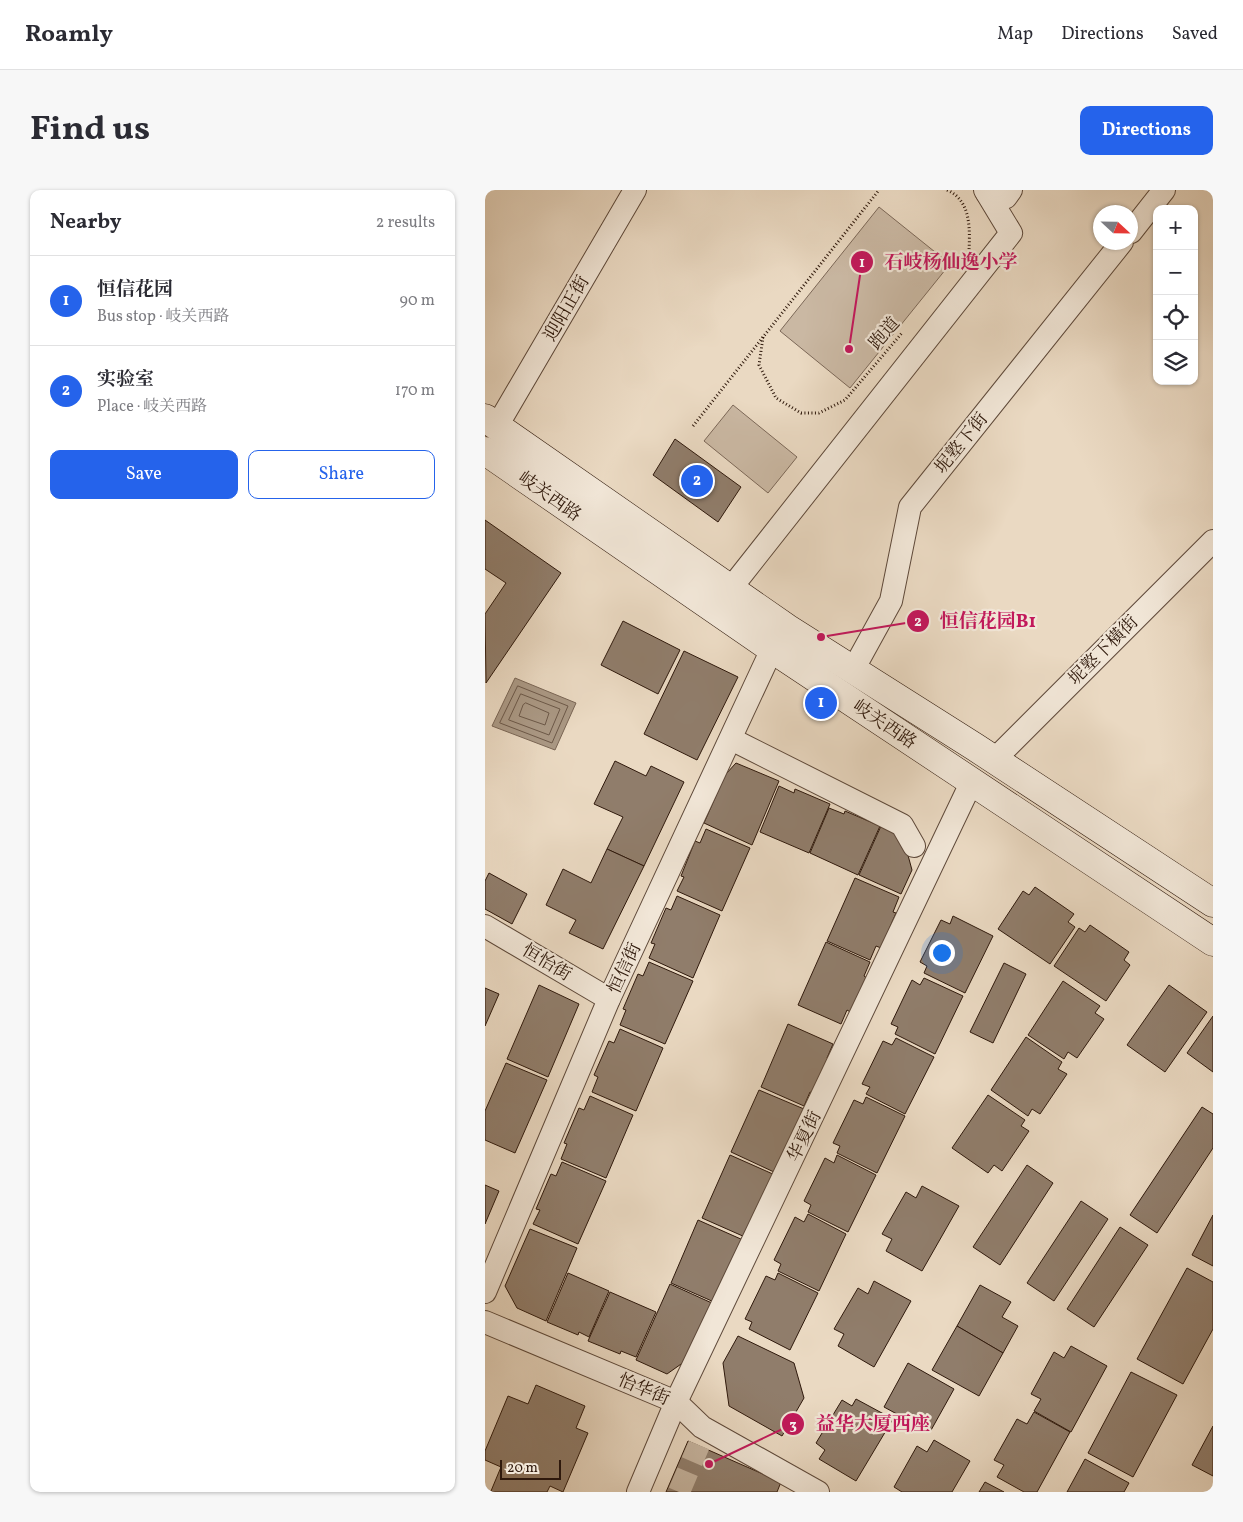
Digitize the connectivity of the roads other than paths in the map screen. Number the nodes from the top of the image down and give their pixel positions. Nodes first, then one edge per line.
1 (635, 190) edge
2 (1011, 190) edge
3 (1164, 190) edge
4 (986, 192) edge
5 (1138, 223) edge
6 (1116, 250) edge
7 (491, 422) edge
8 (485, 451) edge
9 (1213, 541) edge
10 (731, 588) junction
11 (772, 649) junction
12 (853, 670) junction
13 (731, 739) junction
14 (994, 760) junction
15 (973, 781) junction
16 (914, 846) dead end
17 (1213, 903) edge
18 (485, 926) edge
19 (1213, 942) edge
20 (609, 999) junction
21 (485, 1292) edge
22 (485, 1322) edge
23 (676, 1402) junction
24 (637, 1492) edge
25 (818, 1492) edge

1 - 7 street, 迎阳正街
2 - 4 street
3 - 5 street
4 - 10 street
6 - 12 street, 坭墪下街
7 - 10 main road, 岐关西路
8 - 11 main road, 岐关西路
9 - 14 street, 坭墪下橫街
10 - 12 main road, 岐关西路
11 - 13 street, 恒信街
11 - 15 main road, 岐关西路
12 - 14 main road, 岐关西路
13 - 16 street
13 - 20 street, 恒信街
14 - 17 main road, 岐关西路
15 - 19 main road, 岐关西路
15 - 23 street, 华夏街
18 - 20 street, 恒怡街
20 - 21 street, 恒信街
22 - 23 street, 怡华街
23 - 24 street, 华夏街
23 - 25 street, 怡华街

